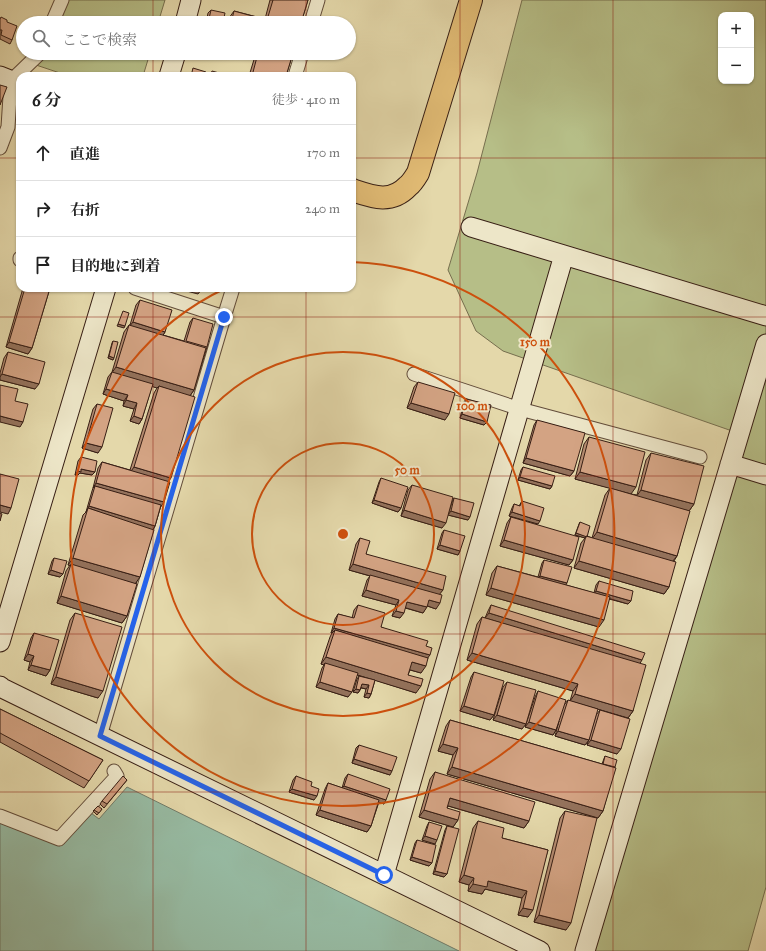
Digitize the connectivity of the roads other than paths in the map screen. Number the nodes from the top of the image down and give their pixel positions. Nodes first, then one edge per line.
1 (62, 0) edge
2 (191, 0) edge
3 (318, 0) edge
4 (471, 0) edge
5 (55, 16) edge
6 (187, 16) edge
7 (313, 16) edge
8 (32, 60) edge
9 (174, 60) edge
10 (300, 60) edge
11 (19, 72) edge
12 (170, 72) edge
13 (296, 72) edge
14 (10, 80) edge
15 (0, 148) edge
16 (356, 191) edge
17 (471, 228) dead end
18 (564, 256) junction
19 (105, 292) edge
20 (148, 292) edge
21 (233, 292) edge
22 (766, 316) edge
23 (224, 317) junction
24 (766, 344) edge
25 (414, 374) dead end
26 (520, 409) junction
27 (700, 457) dead end
28 (730, 464) junction
29 (766, 475) edge
30 (0, 642) edge
31 (0, 686) edge
32 (100, 736) junction
33 (114, 771) dead end
34 (0, 816) edge
35 (384, 875) junction
36 (540, 951) edge
37 (585, 951) edge

1 - 5 street
2 - 6 street
3 - 7 street
4 - 16 highway
8 - 11 street
9 - 12 street
10 - 13 street
14 - 15 street
17 - 18 street
18 - 22 street
18 - 26 street
19 - 30 street
20 - 23 street
21 - 23 street
23 - 32 street
24 - 28 street
25 - 26 street
26 - 27 street
26 - 35 street
28 - 29 street
28 - 37 street
31 - 32 street
32 - 35 street
33 - 34 street
35 - 36 street

